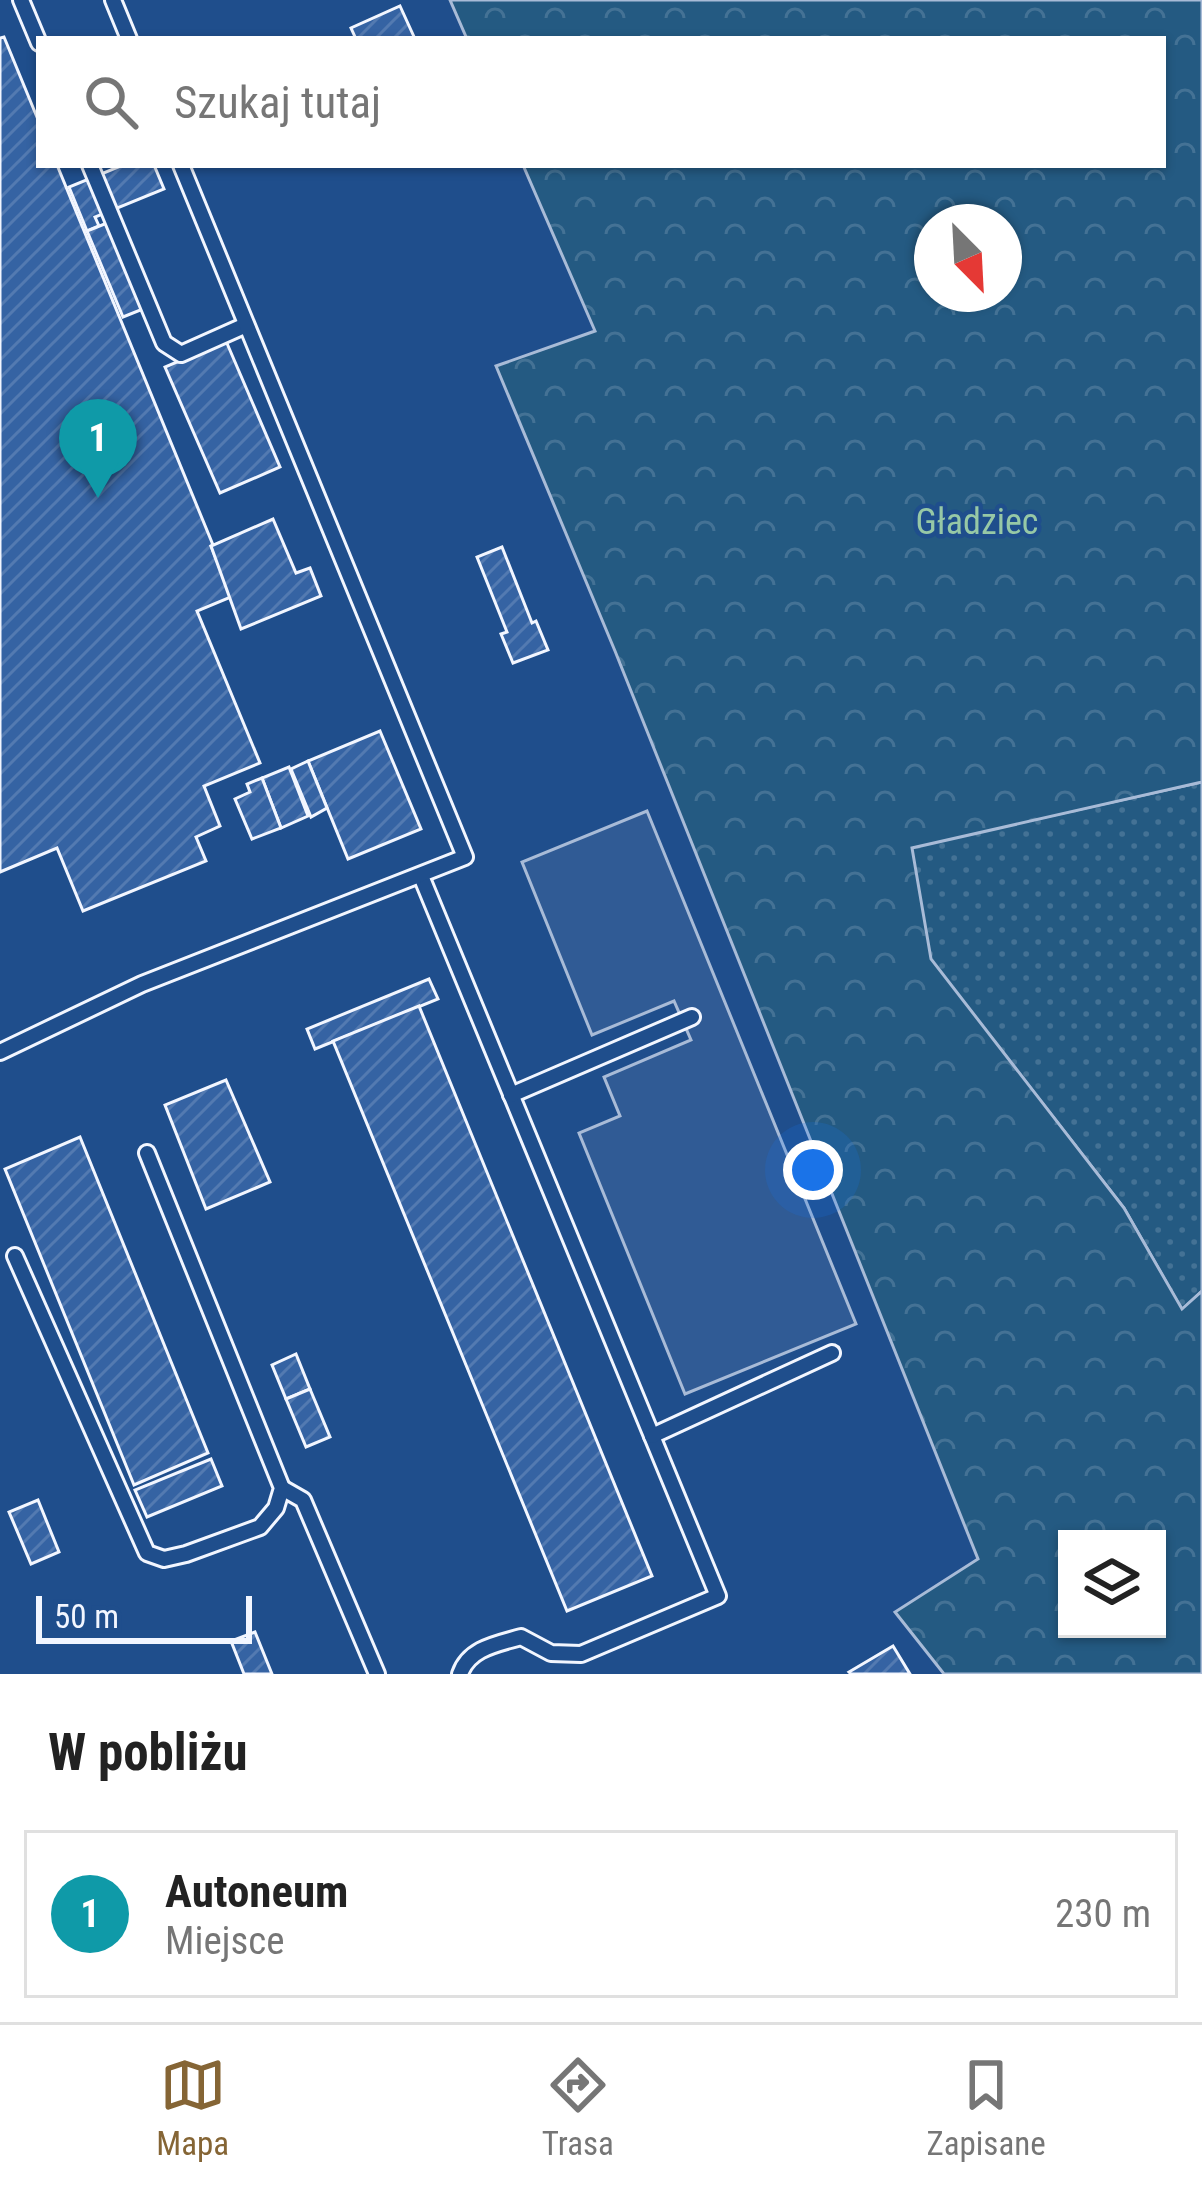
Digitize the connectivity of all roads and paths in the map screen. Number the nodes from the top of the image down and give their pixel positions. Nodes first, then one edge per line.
1 (21, 0) edge
2 (113, 0) edge
3 (36, 36) edge
4 (128, 36) edge
5 (91, 168) edge
6 (182, 168) edge
7 (246, 325) junction
8 (421, 876) junction
9 (692, 1017) dead end
10 (0, 1052) edge
11 (511, 1095) junction
12 (147, 1153) dead end
13 (15, 1256) dead end
14 (832, 1353) dead end
15 (652, 1436) junction
16 (282, 1488) junction
17 (377, 1674) edge
18 (460, 1674) edge

1 - 3 lane
2 - 4 lane
5 - 7 lane
6 - 7 lane
7 - 8 lane
8 - 10 lane
8 - 11 lane
9 - 11 lane
11 - 15 lane
12 - 16 lane
13 - 16 lane
14 - 15 lane
15 - 18 lane
16 - 17 lane

